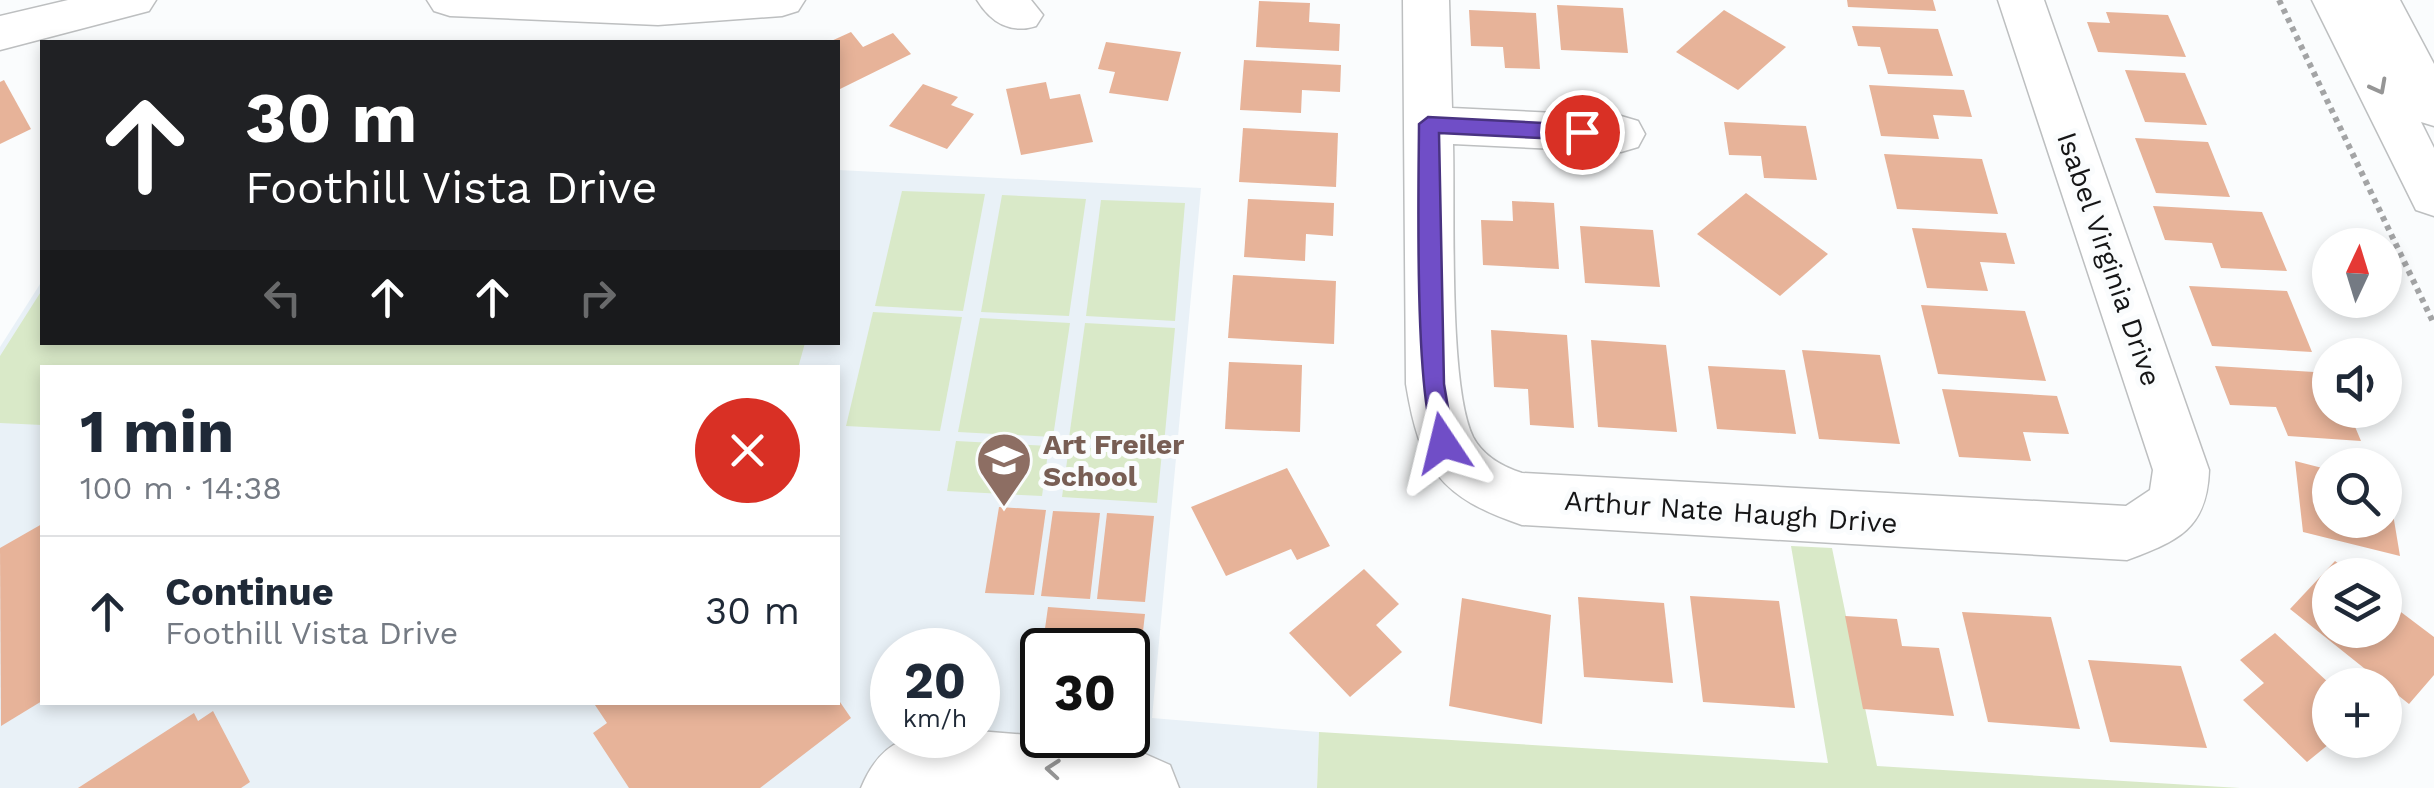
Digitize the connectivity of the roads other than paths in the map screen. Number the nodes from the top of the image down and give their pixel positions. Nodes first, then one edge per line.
1 (133, 0) edge
2 (450, 0) edge
3 (782, 0) edge
4 (1426, 0) edge
5 (2021, 0) edge
6 (2334, 0) edge
7 (2378, 0) edge
8 (0, 33) edge
9 (2434, 108) edge
10 (1428, 124) junction
11 (1621, 134) dead end
12 (2430, 178) edge
13 (2167, 516) joint
14 (893, 788) edge
15 (1148, 788) edge

1 - 8 street
2 - 3 street
4 - 10 street, Arthur Nate Haugh Drive
5 - 13 street, Isabel Virginia Drive
6 -> 12 street
7 - 9 street
10 - 11 street
10 - 13 street, Arthur Nate Haugh Drive
15 -> 14 street

